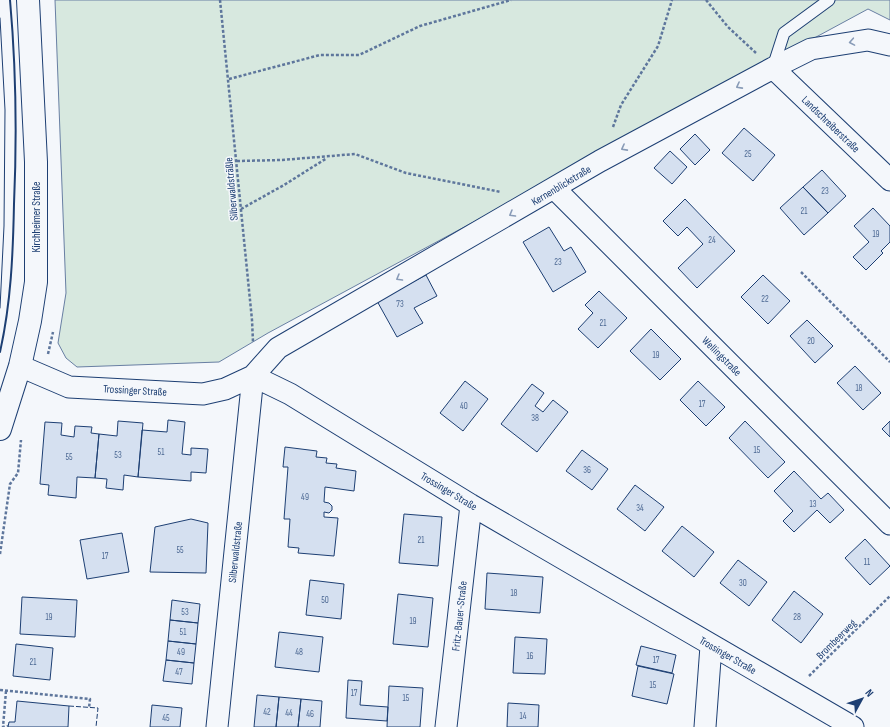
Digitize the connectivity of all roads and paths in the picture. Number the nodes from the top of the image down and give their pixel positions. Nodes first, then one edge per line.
1 (28, 0) edge
2 (220, 0) edge
3 (511, 0) edge
4 (672, 0) edge
5 (706, 0) edge
6 (829, 0) edge
7 (890, 45) edge
8 (773, 68) junction
9 (229, 80) junction
10 (327, 157) junction
11 (237, 161) junction
12 (600, 161) junction
13 (890, 180) edge
14 (555, 189) junction
15 (535, 201) junction
16 (241, 208) junction
17 (801, 272) dead end
18 (890, 362) edge
19 (20, 366) junction
20 (253, 376) junction
21 (0, 429) edge
22 (22, 434) dead end
23 (471, 505) junction
24 (890, 524) edge
25 (0, 554) edge
26 (890, 596) edge
27 (711, 646) junction
28 (0, 690) edge
29 (6, 691) junction
30 (792, 692) junction
31 (89, 708) dead end
32 (8, 726) edge
33 (3, 727) edge
34 (217, 727) edge
35 (446, 727) edge
36 (705, 727) edge
37 (853, 727) edge

1 - 19 main road, Kirchheimer Straße
2 - 9 path, Silberwaldsträßle
3 - 9 path
4 - 12 path
5 - 8 path
6 - 8 lane
7 -> 8 street, Kernenblickstraße
8 -> 12 street, Kernenblickstraße
8 - 13 street, Landschreiberstraße
9 - 11 path, Silberwaldsträßle
10 - 11 path
10 - 15 path
10 - 16 path
11 - 16 path, Silberwaldsträßle
12 - 14 street, Kernenblickstraße
14 - 15 street, Kernenblickstraße
14 - 24 street, Wellingstraße
15 -> 20 street, Kernenblickstraße
16 - 20 path, Silberwaldsträßle
17 - 18 path
19 - 20 street, Trossinger Straße
19 - 21 main road, Kirchheimer Straße
20 - 23 street, Trossinger Straße
20 - 34 street, Silberwaldstraße
22 - 25 path
23 - 27 street, Trossinger Straße
23 - 35 street, Fritz-Bauer-Straße
26 - 30 path, Brombeerweg
27 - 30 street, Trossinger Straße
27 - 36 street
28 - 29 path
29 - 31 path
29 - 33 path
30 - 37 street, Trossinger Straße
32 - 33 path

